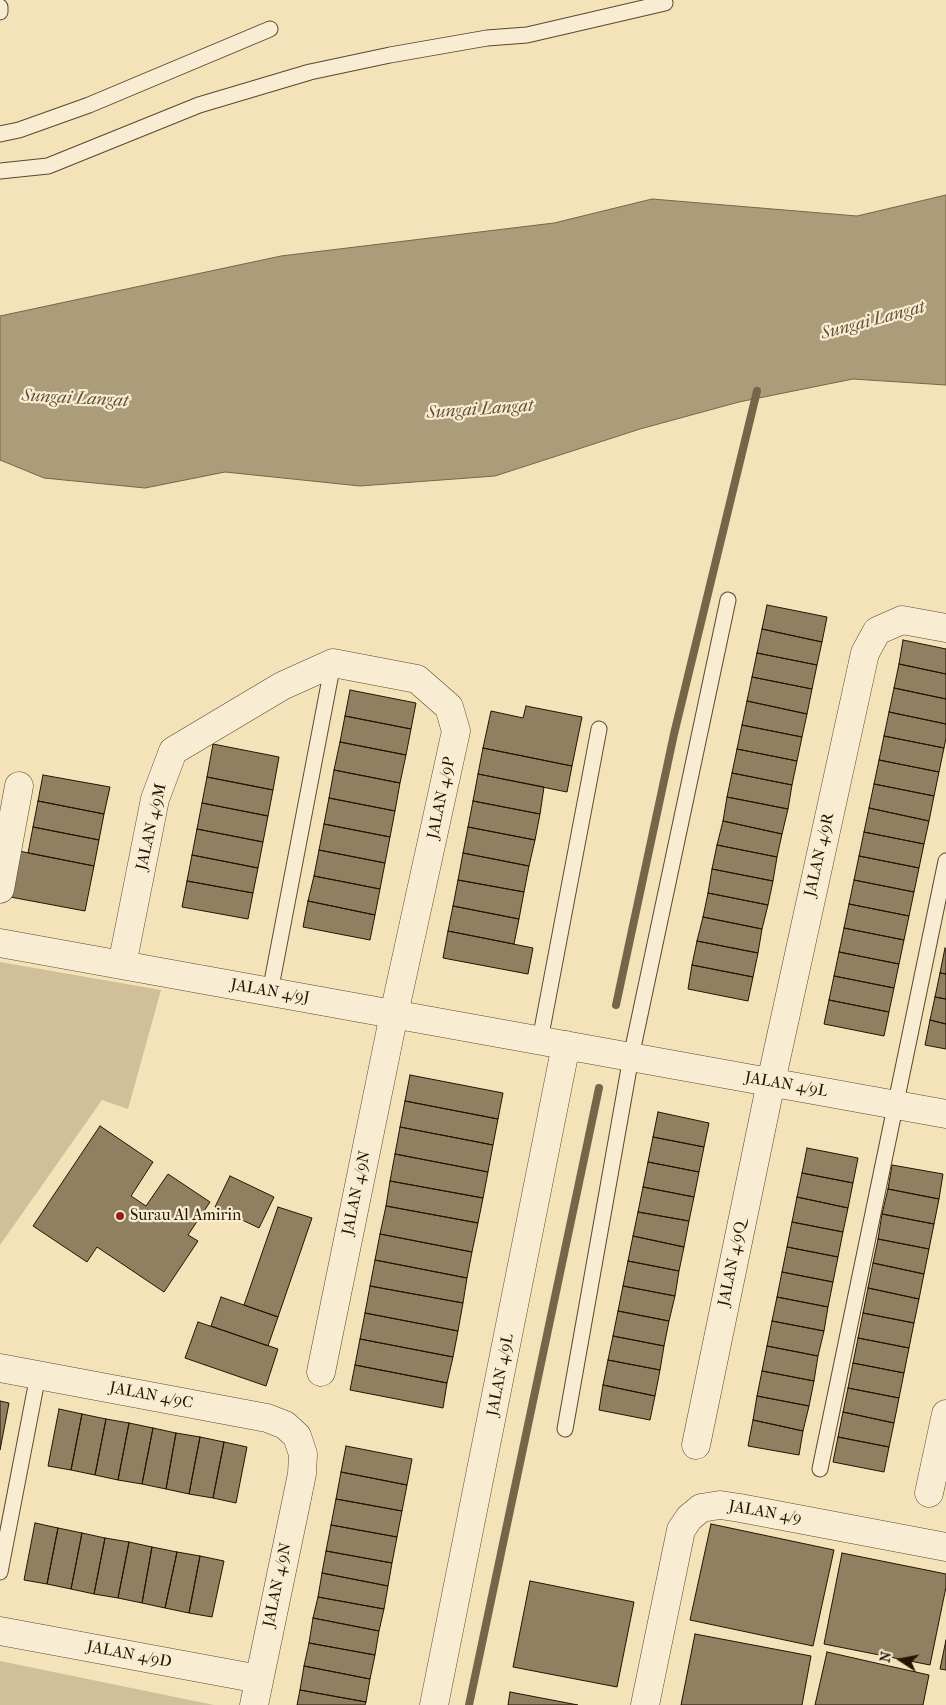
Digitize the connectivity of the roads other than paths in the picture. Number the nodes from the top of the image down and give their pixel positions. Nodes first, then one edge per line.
1 (665, 3) dead end
2 (0, 7) edge
3 (0, 12) edge
4 (270, 29) dead end
5 (0, 134) edge
6 (0, 171) edge
7 (728, 600) dead end
8 (946, 628) edge
9 (333, 663) junction
10 (599, 729) dead end
11 (19, 786) dead end
12 (946, 861) edge
13 (0, 889) edge
14 (0, 943) edge
15 (122, 965) junction
16 (270, 992) junction
17 (394, 1014) junction
18 (540, 1040) junction
19 (566, 1045) junction
20 (631, 1057) junction
21 (771, 1082) junction
22 (895, 1105) junction
23 (946, 1114) edge
24 (0, 1368) edge
25 (320, 1372) dead end
26 (38, 1375) junction
27 (946, 1414) edge
28 (565, 1428) dead end
29 (297, 1436) joint
30 (696, 1445) dead end
31 (820, 1469) dead end
32 (929, 1493) dead end
33 (946, 1547) edge
34 (0, 1572) edge
35 (0, 1630) edge
36 (256, 1692) edge
37 (434, 1705) edge
38 (645, 1705) edge

1 - 6 lane
2 - 3 lane
4 - 5 lane
7 - 20 lane
8 - 21 street, JALAN 4/9R
9 - 15 street, JALAN 4/9M
9 - 16 lane
9 - 17 street, JALAN 4/9P
10 - 18 lane
11 - 13 street
12 - 22 lane
14 - 15 street, JALAN 4/9J
15 - 16 street, JALAN 4/9J
16 - 17 street, JALAN 4/9J
17 - 18 street, JALAN 4/9J
17 - 25 street, JALAN 4/9N
18 - 19 street, JALAN 4/9L
19 - 20 street, JALAN 4/9L
19 - 37 street, JALAN 4/9L
20 - 21 street, JALAN 4/9L
20 - 28 lane
21 - 22 street, JALAN 4/9L
21 - 30 street, JALAN 4/9Q
22 - 23 street, JALAN 4/9L
22 - 31 lane
24 - 26 street, JALAN 4/9C
26 - 29 street, JALAN 4/9C
26 - 34 lane
27 - 32 street
29 - 36 street, JALAN 4/9N
33 - 38 street, JALAN 4/9
35 - 36 street, JALAN 4/9D

